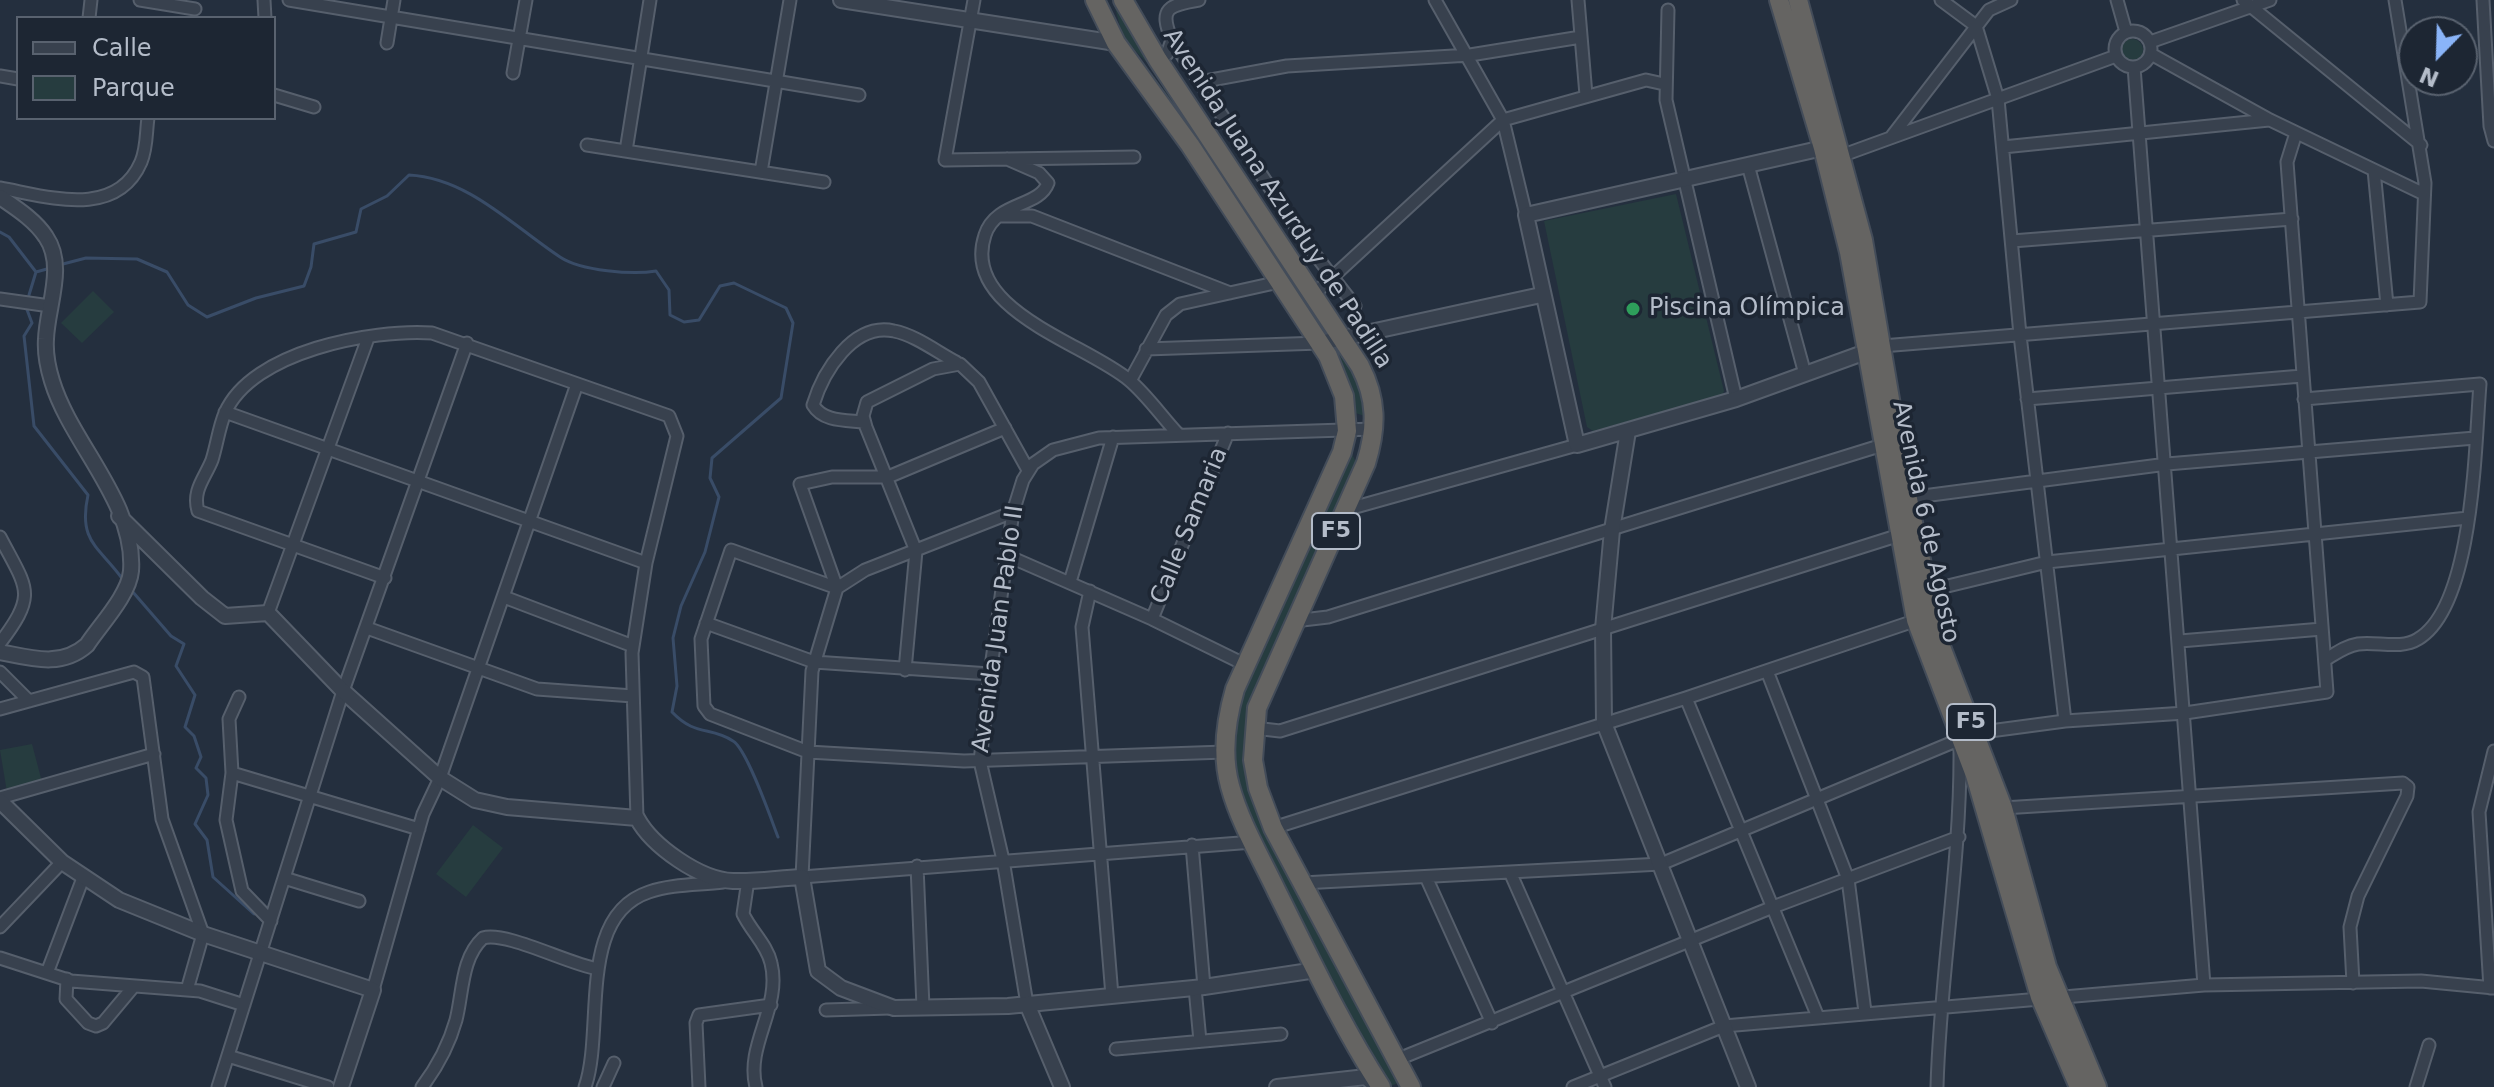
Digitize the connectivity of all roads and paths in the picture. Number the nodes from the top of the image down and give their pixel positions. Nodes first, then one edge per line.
1 (140, 0) edge
2 (289, 0) edge
3 (394, 0) edge
4 (526, 0) edge
5 (650, 0) edge
6 (790, 0) edge
7 (841, 0) edge
8 (974, 0) edge
9 (1095, 0) edge
10 (1110, 0) edge
11 (1123, 0) edge
12 (1199, 0) edge
13 (1435, 0) edge
14 (1578, 0) edge
15 (1779, 0) edge
16 (1798, 0) edge
17 (1941, 0) edge
18 (2011, 0) edge
19 (2117, 0) edge
20 (2270, 0) edge
21 (2395, 0) edge
22 (2483, 0) edge
23 (2246, 4) edge
24 (195, 9) edge
25 (1668, 10) dead end
26 (390, 17) junction
27 (970, 22) junction
28 (1976, 26) junction
29 (2126, 32) junction
30 (1581, 37) junction
31 (520, 38) junction
32 (1172, 40) junction
33 (387, 43) dead end
34 (1116, 43) junction
35 (2150, 48) junction
36 (1470, 55) junction
37 (2116, 56) junction
38 (641, 58) junction
39 (1158, 60) junction
40 (2134, 67) junction
41 (513, 73) dead end
42 (776, 81) junction
43 (1200, 82) junction
44 (1664, 84) junction
45 (859, 95) dead end
46 (1586, 95) junction
47 (276, 96) edge
48 (1998, 99) junction
49 (314, 107) dead end
50 (148, 120) edge
51 (1503, 120) junction
52 (2270, 120) junction
53 (1206, 131) junction
54 (2138, 131) junction
55 (2296, 133) junction
56 (1891, 137) junction
57 (2494, 141) edge
58 (587, 145) dead end
59 (2421, 145) junction
60 (2003, 147) junction
61 (626, 151) junction
62 (1829, 155) junction
63 (1134, 157) dead end
64 (1007, 159) junction
65 (1748, 165) junction
66 (2374, 170) junction
67 (761, 172) junction
68 (1683, 179) junction
69 (824, 182) dead end
70 (0, 188) edge
71 (2424, 194) junction
72 (0, 197) edge
73 (1526, 215) junction
74 (997, 217) junction
75 (2292, 219) junction
76 (2147, 230) junction
77 (2012, 241) junction
78 (1333, 274) junction
79 (1279, 282) junction
80 (1230, 293) junction
81 (1541, 295) junction
82 (1312, 296) junction
83 (0, 299) edge
84 (2387, 305) junction
85 (50, 306) junction
86 (1355, 306) dead end
87 (2297, 313) junction
88 (2155, 325) junction
89 (2020, 335) junction
90 (368, 338) junction
91 (1342, 338) junction
92 (467, 343) junction
93 (1320, 343) junction
94 (1146, 349) junction
95 (1874, 349) junction
96 (960, 364) junction
97 (1805, 374) junction
98 (2302, 376) junction
99 (1130, 381) junction
100 (577, 384) junction
101 (2160, 387) junction
102 (1736, 399) junction
103 (2027, 399) junction
104 (2304, 399) junction
105 (225, 412) junction
106 (864, 422) junction
107 (1005, 428) junction
108 (1374, 429) junction
109 (1347, 431) junction
110 (1628, 431) junction
111 (1228, 433) junction
112 (1178, 434) junction
113 (1113, 437) junction
114 (2475, 438) junction
115 (1891, 443) junction
116 (1577, 445) junction
117 (328, 449) junction
118 (2308, 453) junction
119 (2167, 464) junction
120 (1028, 470) junction
121 (888, 477) junction
122 (418, 482) junction
123 (2037, 484) junction
124 (1908, 498) junction
125 (1345, 510) junction
126 (1013, 512) junction
127 (119, 516) junction
128 (2468, 518) junction
129 (531, 521) junction
130 (1612, 530) junction
131 (1907, 533) junction
132 (2315, 535) junction
133 (0, 537) edge
134 (295, 545) junction
135 (2173, 548) junction
136 (916, 551) junction
137 (1008, 556) junction
138 (2047, 562) junction
139 (646, 563) junction
140 (385, 578) junction
141 (1070, 582) junction
142 (837, 588) junction
143 (1090, 591) junction
144 (1927, 591) junction
145 (504, 597) junction
146 (268, 613) junction
147 (1924, 618) junction
148 (1152, 619) junction
149 (1294, 621) junction
150 (706, 623) junction
151 (367, 628) junction
152 (1603, 629) junction
153 (2322, 629) junction
154 (2180, 641) junction
155 (0, 643) edge
156 (633, 646) junction
157 (0, 652) edge
158 (2325, 660) junction
159 (814, 662) junction
160 (1246, 665) junction
161 (478, 670) junction
162 (905, 670) junction
163 (1767, 671) junction
164 (0, 672) edge
165 (990, 674) junction
166 (343, 691) junction
167 (633, 696) junction
168 (239, 697) dead end
169 (1686, 698) junction
170 (29, 701) junction
171 (0, 709) edge
172 (2185, 713) junction
173 (2065, 721) junction
174 (1604, 723) junction
175 (1254, 728) junction
176 (1968, 736) junction
177 (2494, 751) edge
178 (808, 752) junction
179 (1225, 752) junction
180 (154, 754) junction
181 (1093, 754) junction
182 (980, 761) junction
183 (232, 773) junction
184 (440, 778) junction
185 (2191, 797) junction
186 (309, 798) junction
187 (1818, 798) junction
188 (0, 800) edge
189 (2003, 808) junction
190 (637, 818) junction
191 (1273, 828) junction
192 (419, 829) junction
193 (1741, 830) junction
194 (1959, 837) junction
195 (1253, 842) junction
196 (1192, 845) junction
197 (1101, 852) junction
198 (1003, 860) junction
199 (62, 862) junction
200 (1661, 864) junction
201 (917, 866) junction
202 (1510, 872) junction
203 (802, 877) junction
204 (1426, 877) junction
205 (83, 878) junction
206 (284, 878) junction
207 (1848, 879) junction
208 (748, 880) junction
209 (729, 881) junction
210 (1302, 883) junction
211 (2489, 883) edge
212 (359, 901) dead end
213 (1773, 907) junction
214 (271, 921) junction
215 (0, 927) edge
216 (203, 934) junction
217 (1691, 941) junction
218 (261, 951) junction
219 (0, 958) edge
220 (598, 969) junction
221 (1316, 970) junction
222 (47, 973) junction
223 (67, 979) junction
224 (2353, 983) junction
225 (2204, 985) junction
226 (134, 986) junction
227 (1199, 987) junction
228 (2492, 988) edge
229 (187, 990) junction
230 (373, 990) junction
231 (1564, 994) junction
232 (1112, 996) junction
233 (2049, 996) junction
234 (1027, 1004) junction
235 (244, 1005) junction
236 (771, 1005) junction
237 (1939, 1005) junction
238 (923, 1007) junction
239 (894, 1008) junction
240 (826, 1010) dead end
241 (1865, 1012) junction
242 (1818, 1017) junction
243 (1492, 1023) junction
244 (1724, 1026) junction
245 (1281, 1034) dead end
246 (1200, 1041) junction
247 (2429, 1045) dead end
248 (1116, 1049) dead end
249 (228, 1056) junction
250 (1396, 1060) junction
251 (614, 1063) dead end
252 (1603, 1082) edge
253 (1374, 1084) edge
254 (1408, 1086) edge
255 (218, 1087) edge
256 (328, 1087) edge
257 (341, 1087) edge
258 (422, 1087) edge
259 (585, 1087) edge
260 (603, 1087) edge
261 (699, 1087) edge
262 (756, 1087) edge
263 (1062, 1087) edge
264 (1277, 1087) edge
265 (1573, 1087) edge
266 (1748, 1087) edge
267 (1937, 1087) edge
268 (2079, 1087) edge
269 (2097, 1087) edge
270 (2416, 1087) edge

1 - 24 street
2 - 26 street
3 - 26 street
4 - 31 street
5 - 38 street
6 - 42 street
7 - 27 street
8 - 27 street
9 - 34 highway, Avenida Juana Azurduy de Padilla / F5
10 - 34 highway
11 - 39 highway, Avenida Juana Azurduy de Padilla / F5
12 - 32 street
13 - 36 street
14 - 30 street
15 - 62 highway, Avenida 6 de Agosto / F5
16 - 62 highway, Avenida 6 de Agosto / F5
17 - 28 street
18 - 28 street
19 - 29 street
20 - 23 street
21 - 59 street
22 - 57 street
23 - 35 street
23 - 59 street
25 - 44 street
26 - 31 street
26 - 33 street
27 - 34 street
27 - 64 street
28 - 48 street
28 - 56 street
29 - 35 street
29 - 37 street
30 - 36 street
30 - 46 street
31 - 38 street
31 - 41 street
32 - 39 street
32 - 43 street
34 - 53 highway
34 - 79 highway, Avenida Juana Azurduy de Padilla / F5
35 - 40 street
35 - 52 street
36 - 43 street
36 - 51 street
37 - 40 street
37 - 48 street
38 - 42 street
38 - 61 street
39 - 53 highway, Avenida Juana Azurduy de Padilla / F5
40 - 54 street
42 - 45 street
42 - 67 street
43 - 78 street
44 - 46 street
44 - 68 street
46 - 51 street
47 - 49 street
48 - 56 street
48 - 60 street
50 - 70 street
51 - 73 street
51 - 78 street
52 - 54 street
52 - 55 street
53 - 82 highway, Avenida Juana Azurduy de Padilla / F5
54 - 60 street
54 - 76 street
55 - 66 street
55 - 75 street
56 - 62 street
58 - 61 street
59 - 71 street
60 - 77 street
61 - 67 street
62 - 65 street
62 - 95 highway, Avenida 6 de Agosto / F5
63 - 64 street
64 - 74 street
65 - 68 street
65 - 97 street
66 - 71 street
66 - 84 street
67 - 69 street
68 - 73 street
68 - 102 street
71 - 84 street
72 - 85 street
73 - 81 street
74 - 80 street
74 - 99 street
75 - 76 street
75 - 87 street
76 - 77 street
76 - 88 street
77 - 89 street
78 - 82 street
78 - 86 street
79 - 80 street
79 - 93 highway, Avenida Juana Azurduy de Padilla / F5
80 - 94 street
81 - 91 street
81 - 116 street
82 - 91 highway, Avenida Juana Azurduy de Padilla / F5
83 - 85 street
84 - 87 street
85 - 127 street
87 - 88 street
87 - 98 street
88 - 89 street
88 - 101 street
89 - 95 street
89 - 103 street
90 - 92 street
90 - 105 street
90 - 117 street
91 - 93 street
91 - 108 highway, Avenida Juana Azurduy de Padilla / F5
92 - 100 street
92 - 122 street
93 - 94 street
93 - 109 highway, Avenida Juana Azurduy de Padilla / F5
94 - 99 street
95 - 97 street
95 - 115 highway, Avenida 6 de Agosto / F5
96 - 106 street
96 - 106 street
96 - 107 street
97 - 102 street
98 - 101 street
98 - 104 street
99 - 112 street
100 - 129 street
100 - 139 street
101 - 103 street
101 - 119 street
102 - 110 street
103 - 123 street
104 - 114 street
104 - 118 street
105 - 117 street
105 - 134 street
106 - 121 street
107 - 120 street
107 - 121 street
108 - 109 street
108 - 125 highway, Avenida Juana Azurduy de Padilla / F5
109 - 111 street
109 - 160 highway, Avenida Juana Azurduy de Padilla / F5
110 - 116 street
110 - 130 street
111 - 112 street
111 - 148 street, Calle Samaria
112 - 113 street
113 - 120 street
113 - 141 street
114 - 118 street
114 - 128 street
115 - 124 highway, Avenida 6 de Agosto / F5
115 - 130 street
115 - 131 highway, Avenida 6 de Agosto / F5
116 - 125 street
117 - 122 street
117 - 134 street
118 - 119 street
118 - 132 street
119 - 123 street
119 - 135 street
120 - 126 street, Avenida Juan Pablo II
121 - 136 street
121 - 142 street
122 - 129 street
122 - 140 street
123 - 124 street
123 - 138 street
124 - 131 highway, Avenida 6 de Agosto / F5
125 - 149 highway, Avenida Juana Azurduy de Padilla / F5
126 - 136 street
126 - 137 street, Avenida Juan Pablo II
127 - 146 street
127 - 157 street
128 - 132 street
128 - 158 street
129 - 139 street
129 - 145 street
130 - 149 street
130 - 152 street
131 - 144 highway, Avenida 6 de Agosto / F5
131 - 147 highway, Avenida 6 de Agosto / F5
131 - 152 street
132 - 135 street
132 - 153 street
133 - 155 street
134 - 140 street
134 - 146 street
135 - 138 street
135 - 154 street
136 - 142 street
136 - 162 street
137 - 141 street
137 - 165 street, Avenida Juan Pablo II
138 - 144 street
138 - 173 street
139 - 156 street
140 - 151 street
141 - 143 street
142 - 150 street
142 - 159 street
143 - 148 street
143 - 181 street
144 - 147 highway, Avenida 6 de Agosto / F5
145 - 156 street
145 - 161 street
146 - 166 street
147 - 163 street
147 - 176 highway, Avenida 6 de Agosto / F5
148 - 160 street
149 - 175 highway, Avenida Juana Azurduy de Padilla / F5
150 - 159 street
150 - 178 street
151 - 161 street
151 - 166 street
152 - 174 street
152 - 175 street
153 - 154 street
153 - 158 street
154 - 172 street
156 - 167 street
158 - 172 street
159 - 162 street
159 - 178 street
160 - 179 highway, Avenida Juana Azurduy de Padilla / F5
161 - 167 street
161 - 184 street
162 - 165 street
163 - 169 street
163 - 187 street
164 - 170 street
165 - 182 street, Avenida Juan Pablo II
166 - 184 street
166 - 186 street
167 - 190 street
168 - 183 street
169 - 174 street
169 - 193 street
170 - 171 street
170 - 180 street
172 - 173 street
172 - 185 street
173 - 176 street
174 - 191 street
174 - 200 street
175 - 191 highway, Avenida Juana Azurduy de Padilla / F5
176 - 187 street
176 - 189 highway, Avenida 6 de Agosto / F5
176 - 194 street
176 - 233 highway, Avenida 6 de Agosto / F5
177 - 211 street
178 - 182 street
178 - 203 street
179 - 181 street
179 - 195 highway, Avenida Juana Azurduy de Padilla / F5
180 - 188 street
180 - 216 street
181 - 182 street
181 - 197 street
182 - 198 street, Avenida Juan Pablo II
183 - 186 street
183 - 214 street
184 - 190 street
184 - 192 street
185 - 189 street
185 - 224 street
185 - 225 street
186 - 192 street
186 - 206 street
187 - 193 street
187 - 207 street
188 - 199 street
189 - 233 highway, Avenida 6 de Agosto / F5
190 - 209 street
191 - 210 highway, Avenida Juana Azurduy de Padilla / F5
192 - 230 street
193 - 200 street
193 - 213 street
194 - 207 street
194 - 237 street
195 - 196 street
195 - 221 highway, Avenida Juana Azurduy de Padilla / F5
196 - 197 street
196 - 227 street
197 - 198 street
197 - 232 street
198 - 201 street
198 - 234 street, Avenida Juan Pablo II
199 - 205 street
199 - 215 street
200 - 202 street
200 - 217 street
201 - 203 street
201 - 238 street
202 - 204 street
202 - 231 street
203 - 208 street
203 - 239 street
204 - 210 street
204 - 243 street
205 - 216 street
205 - 222 street
206 - 212 street
206 - 214 street
207 - 213 street
207 - 241 street
208 - 209 street
208 - 236 street
209 - 220 street
210 - 250 highway, Avenida Juana Azurduy de Padilla / F5
211 - 228 street
213 - 217 street
213 - 242 street
214 - 218 street
216 - 218 street
216 - 229 street
217 - 231 street
217 - 244 street
218 - 230 street
218 - 235 street
219 - 222 street
220 - 258 street
220 - 259 street
221 - 227 street
221 - 253 highway, Avenida Juana Azurduy de Padilla / F5
222 - 223 street
223 - 226 street
223 - 226 street
224 - 225 street
224 - 228 street
225 - 233 street
226 - 229 street
227 - 232 street
227 - 246 street
229 - 235 street
230 - 257 street
231 - 243 street
231 - 252 street
232 - 234 street
233 - 237 street
233 - 268 highway, Avenida 6 de Agosto / F5
233 - 269 highway, Avenida 6 de Agosto / F5
234 - 238 street
234 - 263 street, Avenida Juan Pablo II
235 - 249 street
236 - 261 street
236 - 262 street
237 - 241 street
237 - 267 street
238 - 239 street
239 - 240 street
241 - 242 street
242 - 244 street
243 - 250 street
244 - 252 street
244 - 266 street
245 - 246 street
246 - 248 street
247 - 270 street
249 - 255 street
249 - 256 street
250 - 254 highway, Avenida Juana Azurduy de Padilla / F5
251 - 260 street
252 - 265 street
253 - 264 street

